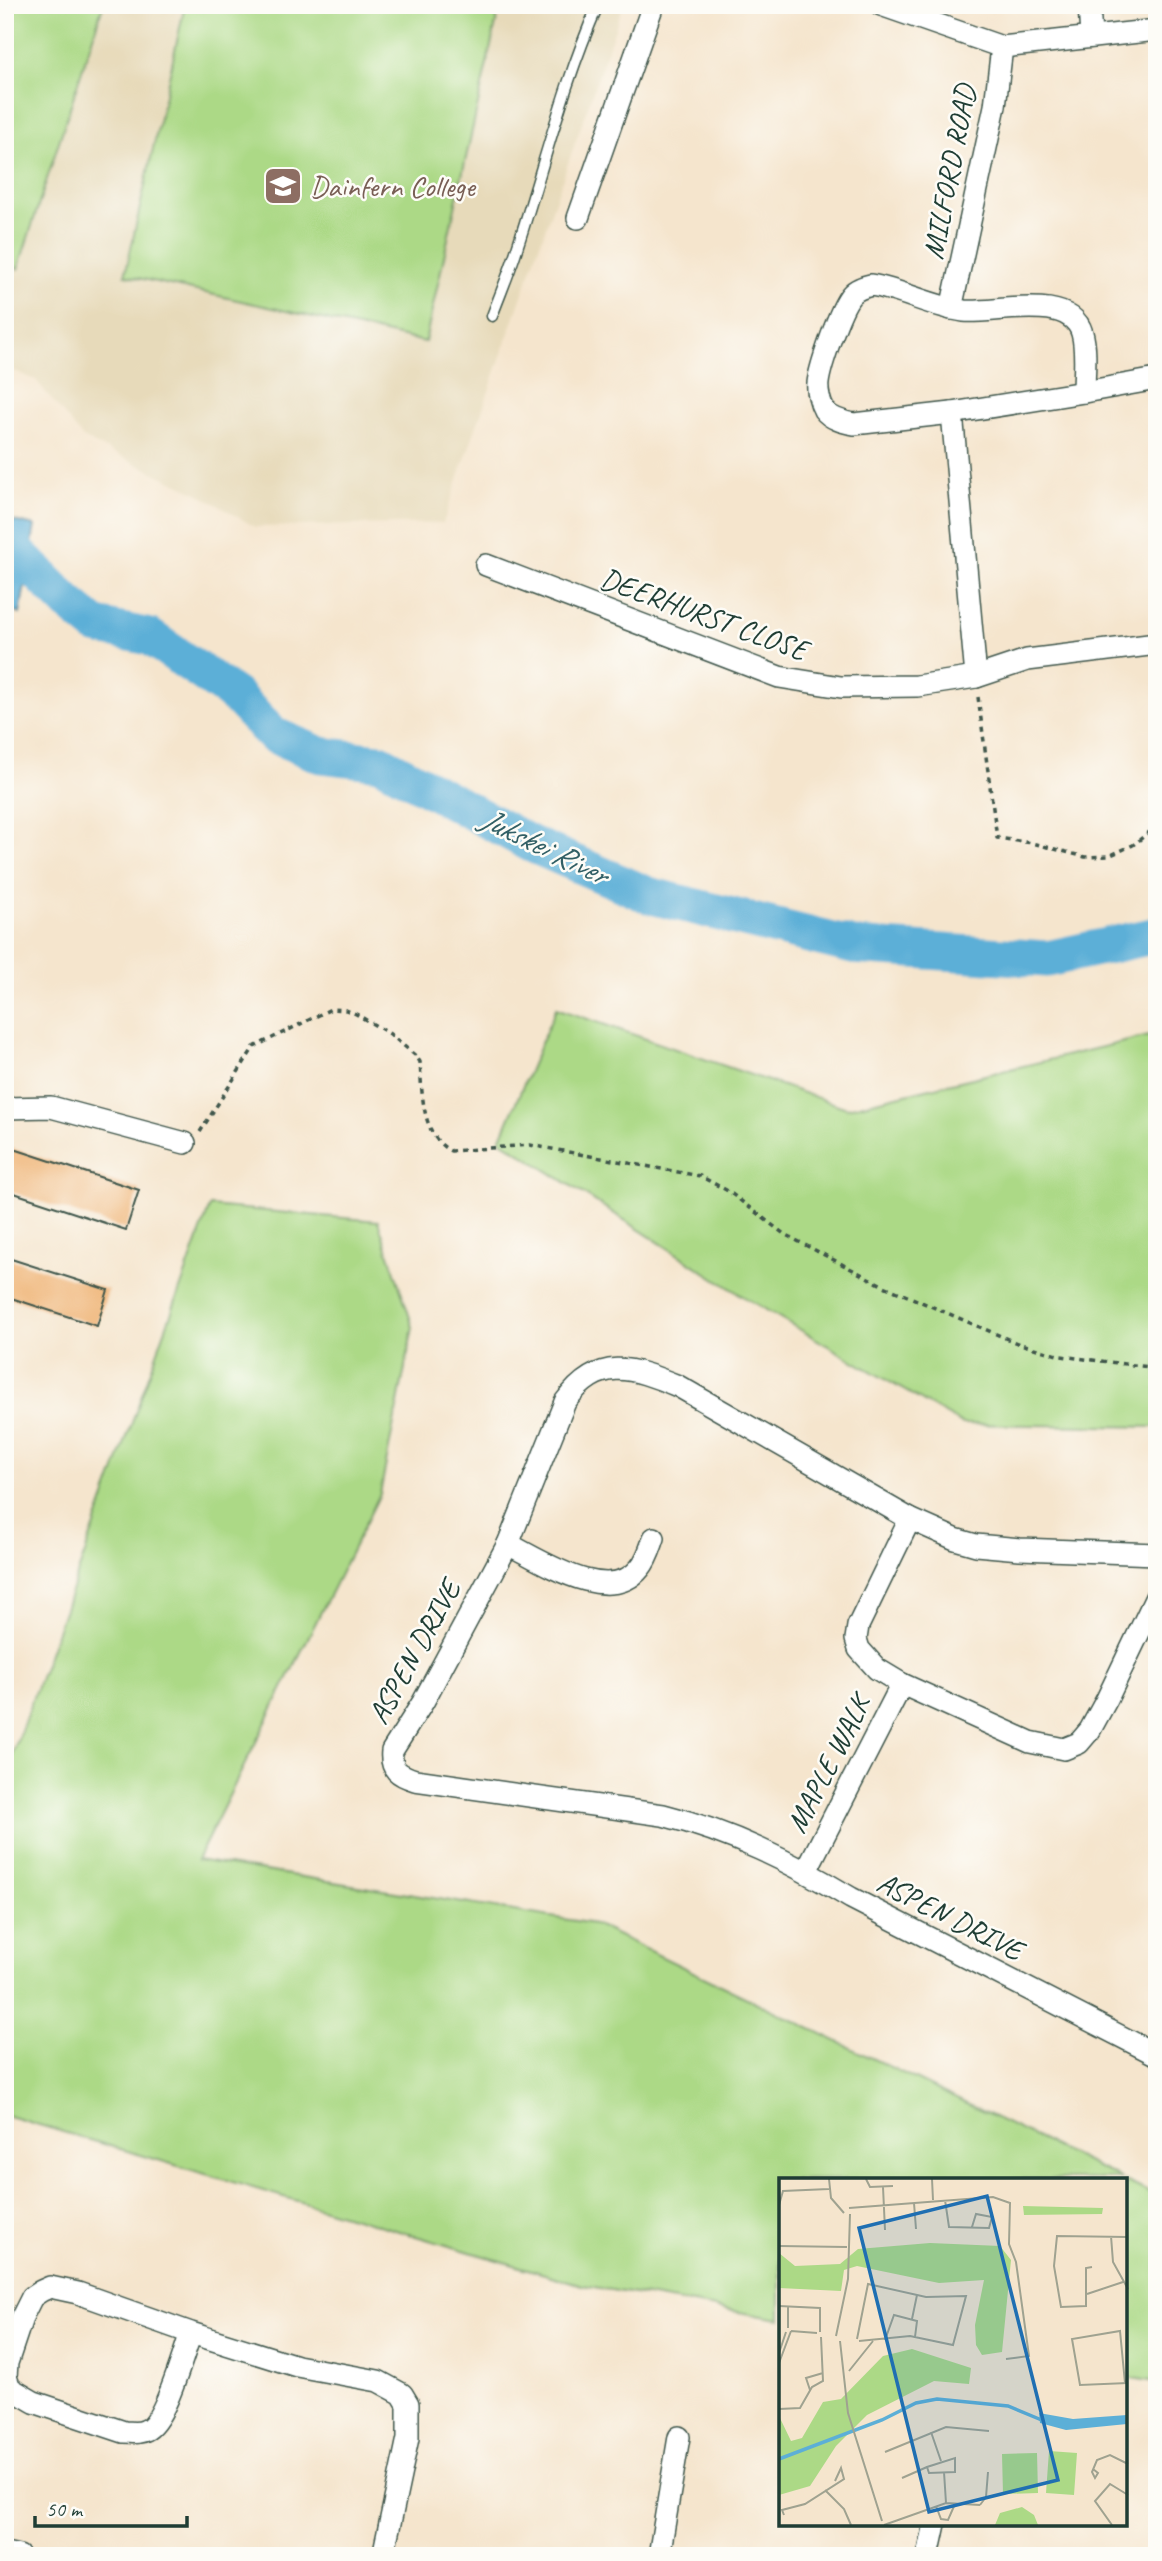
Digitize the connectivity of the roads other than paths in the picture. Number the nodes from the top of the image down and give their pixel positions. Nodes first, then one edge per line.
1 (598, 5) edge
2 (653, 5) edge
3 (881, 5) edge
4 (1088, 5) edge
5 (932, 13) edge
6 (1157, 30) edge
7 (1091, 37) junction
8 (1002, 47) junction
9 (578, 218) dead end
10 (951, 309) junction
11 (492, 316) dead end
12 (1157, 379) edge
13 (1084, 392) junction
14 (951, 413) junction
15 (486, 565) dead end
16 (1157, 644) edge
17 (975, 677) junction
18 (5, 1108) edge
19 (185, 1143) road end
20 (910, 1519) junction
21 (654, 1538) dead end
22 (508, 1544) junction
23 (1157, 1554) edge
24 (1157, 1595) edge
25 (902, 1684) junction
26 (806, 1871) junction
27 (1157, 2055) edge
28 (191, 2333) junction
29 (679, 2437) dead end
30 (935, 2526) edge
31 (5, 2553) edge
32 (19, 2556) edge
33 (383, 2556) edge
34 (659, 2556) edge
35 (928, 2556) edge

1 - 11 lane
2 - 9 street
3 - 5 street
4 - 7 street
5 - 8 street
6 - 7 street
7 - 8 street
8 - 10 street, MILFORD ROAD
10 - 13 street
10 - 14 street
12 - 13 street
13 - 14 street
14 - 17 street
15 - 17 street, DEERHURST CLOSE
16 - 17 street, DEERHURST CLOSE
18 - 19 street
20 - 22 street, ASPEN DRIVE
20 - 23 street, ASPEN DRIVE
20 - 25 street
21 - 22 street
22 - 26 street, ASPEN DRIVE
24 - 25 street
25 - 26 street, MAPLE WALK
26 - 27 street, ASPEN DRIVE
28 - 28 street
28 - 33 street
29 - 34 street
30 - 35 street
31 - 32 street

